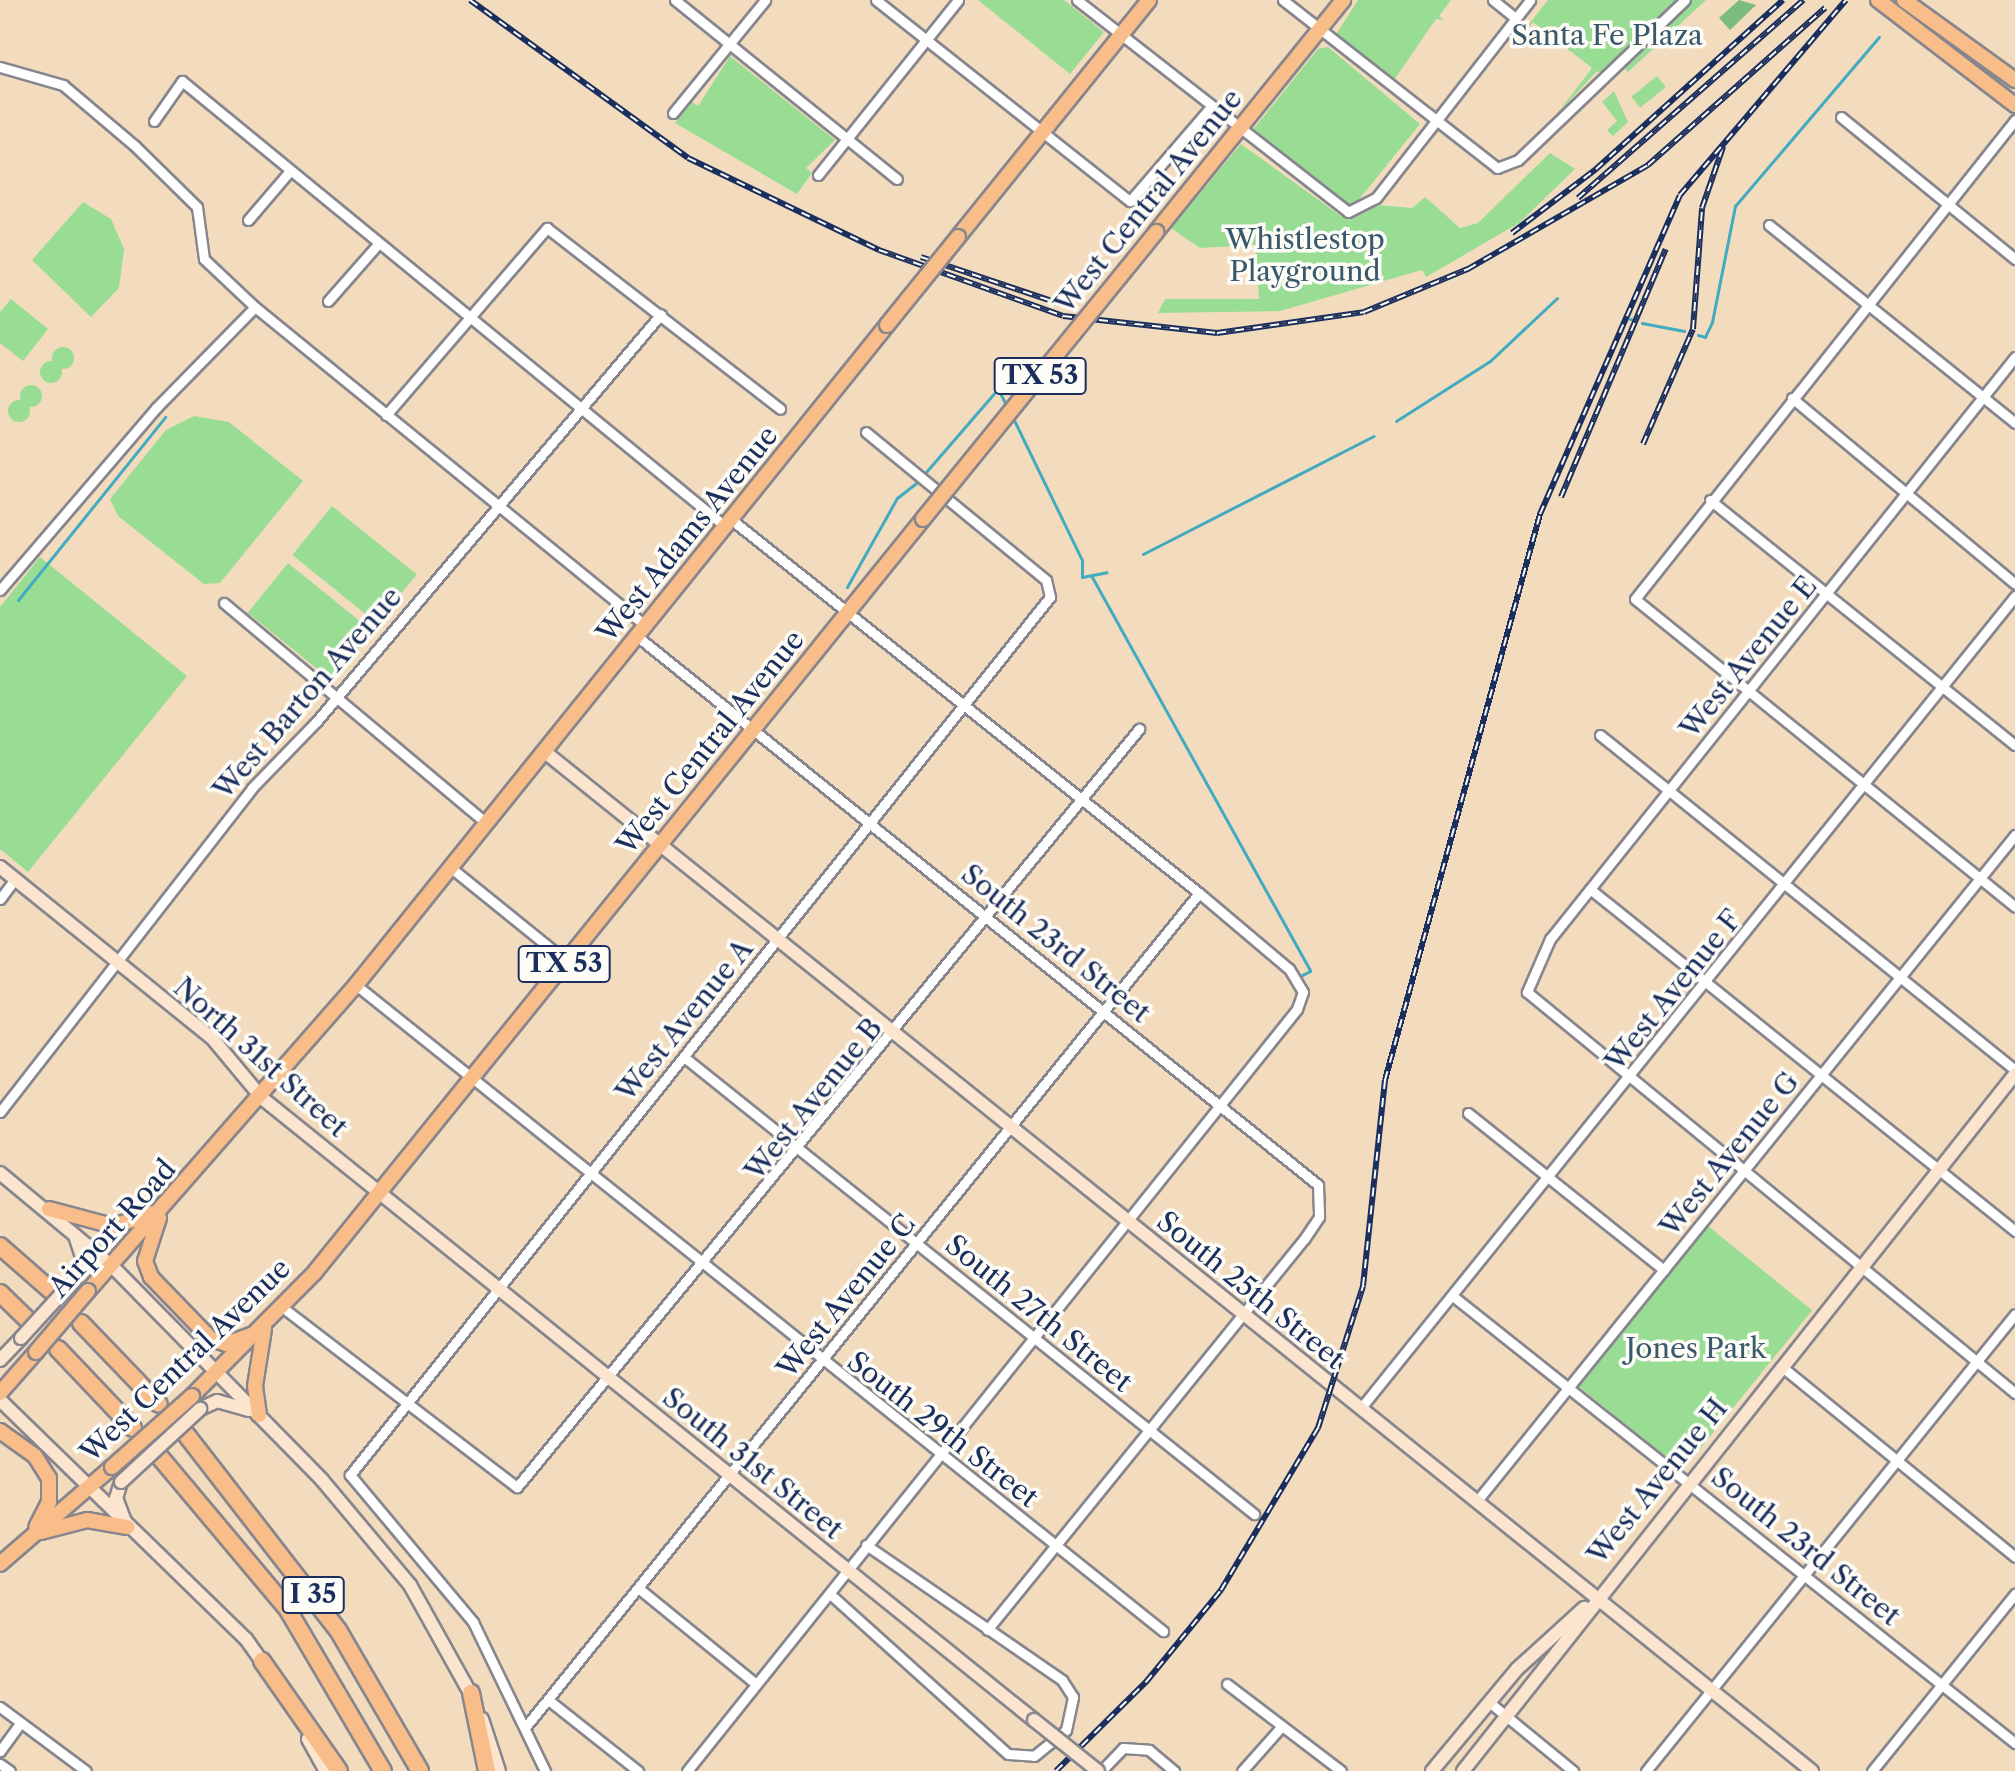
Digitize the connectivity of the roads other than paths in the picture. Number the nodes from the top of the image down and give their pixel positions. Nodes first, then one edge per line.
1 (675, 0) edge
2 (765, 0) edge
3 (876, 0) edge
4 (958, 0) edge
5 (1077, 0) edge
6 (1149, 0) edge
7 (1283, 0) edge
8 (1343, 0) edge
9 (1493, 0) edge
10 (1530, 0) edge
11 (1685, 0) edge
12 (1878, 0) edge
13 (1904, 0) edge
14 (1515, 18) junction
15 (1318, 30) junction
16 (1121, 35) junction
17 (925, 41) junction
18 (729, 44) junction
19 (0, 67) edge
20 (2015, 80) edge
21 (2015, 105) edge
22 (1210, 108) junction
23 (673, 113) dead end
24 (1841, 117) dead end
25 (2015, 120) edge
26 (154, 121) dead end
27 (1433, 123) junction
28 (1238, 131) junction
29 (1042, 133) junction
30 (847, 139) junction
31 (289, 172) junction
32 (818, 175) dead end
33 (897, 179) dead end
34 (1948, 206) junction
35 (248, 220) dead end
36 (1769, 225) dead end
37 (378, 244) junction
38 (2015, 259) edge
39 (328, 301) dead end
40 (1868, 304) junction
41 (255, 307) junction
42 (661, 314) junction
43 (467, 319) junction
44 (2015, 357) edge
45 (1982, 397) junction
46 (1792, 398) junction
47 (780, 409) dead end
48 (582, 411) junction
49 (386, 415) junction
50 (2015, 423) edge
51 (866, 432) dead end
52 (1906, 492) junction
53 (1710, 500) junction
54 (499, 506) junction
55 (729, 523) junction
56 (2015, 584) edge
57 (0, 590) edge
58 (1827, 595) junction
59 (2015, 596) edge
60 (224, 603) dead end
61 (849, 613) junction
62 (642, 631) junction
63 (1942, 688) junction
64 (1746, 693) junction
65 (335, 699) junction
66 (966, 706) junction
67 (753, 728) junction
68 (1139, 729) dead end
69 (1600, 735) dead end
70 (2015, 745) edge
71 (545, 752) junction
72 (1864, 785) junction
73 (1668, 790) junction
74 (1081, 800) junction
75 (486, 823) junction
76 (870, 823) junction
77 (2015, 835) edge
78 (660, 846) junction
79 (0, 867) edge
80 (450, 867) junction
81 (1979, 878) junction
82 (15, 879) junction
83 (1786, 886) junction
84 (1590, 889) junction
85 (1199, 893) junction
86 (0, 899) edge
87 (2015, 907) edge
88 (988, 917) junction
89 (776, 940) junction
90 (115, 961) junction
91 (566, 961) junction
92 (1901, 976) junction
93 (1705, 984) junction
94 (356, 985) junction
95 (1104, 1011) junction
96 (894, 1034) junction
97 (684, 1057) junction
98 (2015, 1072) edge
99 (1822, 1074) junction
100 (473, 1079) junction
101 (1627, 1081) junction
102 (262, 1098) junction
103 (1219, 1101) junction
104 (0, 1112) edge
105 (1468, 1113) dead end
106 (1011, 1128) junction
107 (800, 1150) junction
108 (1938, 1169) junction
109 (589, 1172) junction
110 (1742, 1172) junction
111 (0, 1173) edge
112 (1548, 1179) junction
113 (378, 1193) junction
114 (49, 1209) junction
115 (162, 1210) junction
116 (1126, 1221) junction
117 (2015, 1231) edge
118 (75, 1233) junction
119 (0, 1235) edge
120 (917, 1243) junction
121 (0, 1246) edge
122 (111, 1265) junction
123 (705, 1266) junction
124 (1859, 1267) junction
125 (1664, 1270) junction
126 (497, 1287) junction
127 (2, 1296) edge
128 (1454, 1297) junction
129 (282, 1307) junction
130 (1241, 1313) junction
131 (2015, 1314) edge
132 (31, 1323) dead end
133 (81, 1323) dead end
134 (264, 1329) junction
135 (1034, 1336) junction
136 (58, 1349) dead end
137 (0, 1360) edge
138 (822, 1360) junction
139 (1976, 1362) junction
140 (1781, 1366) junction
141 (216, 1372) junction
142 (612, 1380) junction
143 (1570, 1386) junction
144 (0, 1393) edge
145 (2015, 1393) edge
146 (0, 1400) edge
147 (196, 1402) junction
148 (405, 1402) junction
149 (159, 1404) dead end
150 (1360, 1409) junction
151 (259, 1415) junction
152 (133, 1428) dead end
153 (1150, 1430) junction
154 (0, 1431) edge
155 (185, 1433) dead end
156 (939, 1453) junction
157 (159, 1456) dead end
158 (1895, 1459) junction
159 (731, 1476) junction
160 (1689, 1478) junction
161 (87, 1488) junction
162 (1476, 1502) junction
163 (1254, 1514) dead end
164 (127, 1527) junction
165 (33, 1535) junction
166 (866, 1545) junction
167 (1054, 1545) junction
168 (2015, 1557) edge
169 (0, 1564) edge
170 (848, 1570) junction
171 (1803, 1572) junction
172 (642, 1591) junction
173 (830, 1594) junction
174 (2015, 1594) edge
175 (1595, 1597) junction
176 (987, 1630) junction
177 (1163, 1631) dead end
178 (262, 1661) junction
179 (756, 1684) junction
180 (1227, 1684) dead end
181 (1943, 1685) junction
182 (1712, 1689) junction
183 (471, 1693) junction
184 (551, 1702) junction
185 (1489, 1702) junction
186 (0, 1707) edge
187 (1507, 1718) junction
188 (20, 1723) junction
189 (527, 1725) junction
190 (1282, 1726) junction
191 (2015, 1743) edge
192 (0, 1751) edge
193 (0, 1764) edge
194 (10, 1771) edge
195 (86, 1771) edge
196 (326, 1771) edge
197 (339, 1771) edge
198 (383, 1771) edge
199 (420, 1771) edge
200 (487, 1771) edge
201 (499, 1771) edge
202 (545, 1771) edge
203 (638, 1771) edge
204 (687, 1771) edge
205 (1100, 1771) edge
206 (1174, 1771) edge
207 (1242, 1771) edge
208 (1341, 1771) edge
209 (1432, 1771) edge
210 (1463, 1771) edge
211 (1573, 1771) edge
212 (1646, 1771) edge
213 (1812, 1771) edge
214 (1872, 1771) edge

1 - 18 street
2 - 18 street
3 - 17 street
4 - 17 street
5 - 16 street
6 - 16 main road, West Adams Avenue
7 - 15 street
8 - 15 main road, West Central Avenue / TX 53
9 - 14 street
10 - 14 street
11 - 27 street
12 - 21 main road
13 - 20 main road
14 - 27 street
15 - 27 street
15 - 28 main road, West Central Avenue / TX 53
16 - 22 street
16 - 29 main road, West Adams Avenue
17 - 29 street
17 - 30 street
18 - 23 street
18 - 30 street
19 - 41 street, South 23rd Street
22 - 28 street
22 - 29 street
24 - 34 street
25 - 34 street
26 - 31 street
27 - 28 street
28 - 61 main road, West Central Avenue / TX 53, bridge
29 - 55 main road, West Adams Avenue, bridge
30 - 32 street
30 - 33 street
31 - 35 street
31 - 37 street
34 - 38 street
34 - 40 street
36 - 40 street
37 - 39 street
37 - 43 street
40 - 45 street
40 - 46 street
41 - 49 street, South 23rd Street
41 - 57 street
42 - 43 street
42 - 47 street
42 - 48 street, West Barton Avenue
43 - 48 street
43 - 49 street
44 - 45 street, West Avenue E
45 - 50 street
45 - 52 street, West Avenue E
46 - 52 street
46 - 53 street
48 - 54 street, West Barton Avenue
48 - 55 street
49 - 54 street, South 23rd Street
51 - 66 street, West Avenue A
52 - 56 street
52 - 58 street, West Avenue E
53 - 58 street
53 - 64 street
54 - 62 street, South 23rd Street
54 - 65 street, West Barton Avenue
55 - 61 street
55 - 62 main road, West Adams Avenue
58 - 63 street
58 - 64 street, West Avenue E
59 - 63 street, West Avenue F
60 - 65 street
61 - 66 street
61 - 67 main road, West Central Avenue / TX 53
62 - 67 street, South 23rd Street
62 - 71 main road, West Adams Avenue
63 - 70 street
63 - 72 street, West Avenue F
64 - 72 street
64 - 73 street, West Avenue E
65 - 75 street
65 - 90 street, West Barton Avenue
66 - 74 street
66 - 76 street, West Avenue A
67 - 76 street, South 23rd Street
67 - 78 main road, West Central Avenue / TX 53
68 - 74 street, West Avenue B
69 - 73 street
71 - 75 main road, West Adams Avenue
71 - 78 main road, South 25th Street
72 - 81 street
72 - 83 street, West Avenue F
73 - 83 street
73 - 84 street, West Avenue E
74 - 85 street
74 - 88 street, West Avenue B
75 - 80 main road, West Adams Avenue
76 - 88 street, South 23rd Street
76 - 89 street, West Avenue A
77 - 81 street, West Avenue G
78 - 89 main road, South 25th Street
78 - 91 main road, West Central Avenue / TX 53
79 - 82 main road, North 31st Street
80 - 91 street
80 - 94 main road, West Adams Avenue
81 - 87 street
81 - 92 street, West Avenue G
82 - 86 street
82 - 90 main road, North 31st Street
83 - 92 street
83 - 93 street, West Avenue F
84 - 93 street
84 - 101 street, West Avenue E
85 - 95 street, West Avenue C
85 - 103 street
88 - 95 street, South 23rd Street
88 - 96 street, West Avenue B
89 - 96 main road, South 25th Street
89 - 97 street, West Avenue A
90 - 102 main road, North 31st Street
90 - 104 street, West Barton Avenue
91 - 100 main road, West Central Avenue / TX 53
92 - 98 street
92 - 99 street, West Avenue G
93 - 99 street
93 - 101 street, West Avenue F
94 - 100 street, South 29th Street
94 - 102 main road, West Adams Avenue
95 - 103 street, South 23rd Street
95 - 106 street, West Avenue C
96 - 106 main road, South 25th Street
96 - 107 street, West Avenue B
97 - 107 street, South 27th Street
97 - 109 street, West Avenue A
98 - 108 main road, West Avenue H
99 - 108 street
99 - 110 street, West Avenue G
100 - 109 street, South 29th Street
100 - 113 main road, West Central Avenue / TX 53
101 - 110 street
101 - 112 street, West Avenue F
102 - 113 main road, North 31st Street
102 - 115 main road, Airport Road
103 - 116 street
103 - 130 street, South 23rd Street
105 - 112 street
106 - 116 main road, South 25th Street
106 - 120 street, West Avenue C
107 - 120 street, South 27th Street
107 - 123 street, West Avenue B
108 - 117 street
108 - 124 main road, West Avenue H
109 - 123 street, South 29th Street
109 - 126 street, West Avenue A
110 - 124 street
110 - 125 street, West Avenue G
111 - 114 main road
112 - 125 street
112 - 128 street, West Avenue F
113 - 126 main road, South 31st Street
113 - 129 main road, West Central Avenue / TX 53
114 - 115 main road
114 - 118 main road
115 - 122 main road, Airport Road
115 - 134 main road
116 - 130 main road, South 25th Street
116 - 135 street
118 - 122 main road
118 - 137 main road, bridge
119 - 121 highway
120 - 135 street, South 27th Street
120 - 138 street, West Avenue C
122 - 141 main road
122 - 144 main road, Airport Road, bridge
123 - 138 street, South 29th Street
123 - 142 street, West Avenue B
124 - 139 street
124 - 140 main road, West Avenue H
125 - 143 street, West Avenue G
126 - 142 main road, South 31st Street
126 - 148 street, West Avenue A
127 - 132 highway
128 - 143 street, South 23rd Street
128 - 150 street, West Avenue F
129 - 134 main road, West Central Avenue / TX 53
129 - 148 street
130 - 150 main road, South 25th Street
130 - 153 street
131 - 139 street
133 - 149 highway
134 - 141 main road, West Central Avenue / TX 53
134 - 151 main road
135 - 153 street, South 27th Street
135 - 156 street
136 - 152 highway
138 - 156 street, South 29th Street
138 - 159 street, West Avenue C
139 - 145 street
139 - 158 street
140 - 158 street
140 - 160 main road, West Avenue H
141 - 147 main road, West Central Avenue / TX 53
141 - 151 main road
142 - 148 street, West Avenue B
142 - 159 main road, South 31st Street
143 - 160 street, South 23rd Street
143 - 162 street, West Avenue G
146 - 161 main road
147 - 151 main road
147 - 161 main road, West Central Avenue / TX 53, bridge
147 - 164 main road, bridge
148 - 189 street, West Avenue A
150 - 162 main road, South 25th Street
151 - 183 main road
153 - 163 street, South 27th Street
153 - 167 street
154 - 165 main road
155 - 199 highway, I 35
156 - 166 street
156 - 167 street, South 29th Street
157 - 198 highway, I 35
158 - 168 street
158 - 171 street
159 - 170 main road, South 31st Street
159 - 172 street, West Avenue C
160 - 171 street, South 23rd Street
160 - 175 main road, West Avenue H
161 - 164 main road
161 - 165 main road
162 - 175 main road, South 25th Street
164 - 165 main road
164 - 178 main road
165 - 169 main road
166 - 170 street
166 - 176 street
167 - 176 street
167 - 177 street, South 29th Street
170 - 173 street
170 - 205 main road, South 31st Street, bridge
171 - 181 street, South 23rd Street
171 - 182 street
172 - 179 street
172 - 184 street, West Avenue C
173 - 176 street
173 - 179 street
174 - 181 street
175 - 182 main road, South 25th Street
175 - 185 main road
175 - 187 main road, West Avenue H
178 - 196 main road
178 - 197 highway
179 - 204 street
180 - 190 street
181 - 191 street, South 23rd Street
181 - 214 street
182 - 212 street
182 - 213 main road, South 25th Street
183 - 200 highway
183 - 201 main road
184 - 189 street, West Avenue C
184 - 203 street
185 - 187 street
185 - 209 main road
186 - 188 street
187 - 210 main road, West Avenue H
187 - 211 street
188 - 192 street
188 - 195 street
189 - 202 street
190 - 207 street
190 - 208 street
193 - 194 street
205 - 206 street

